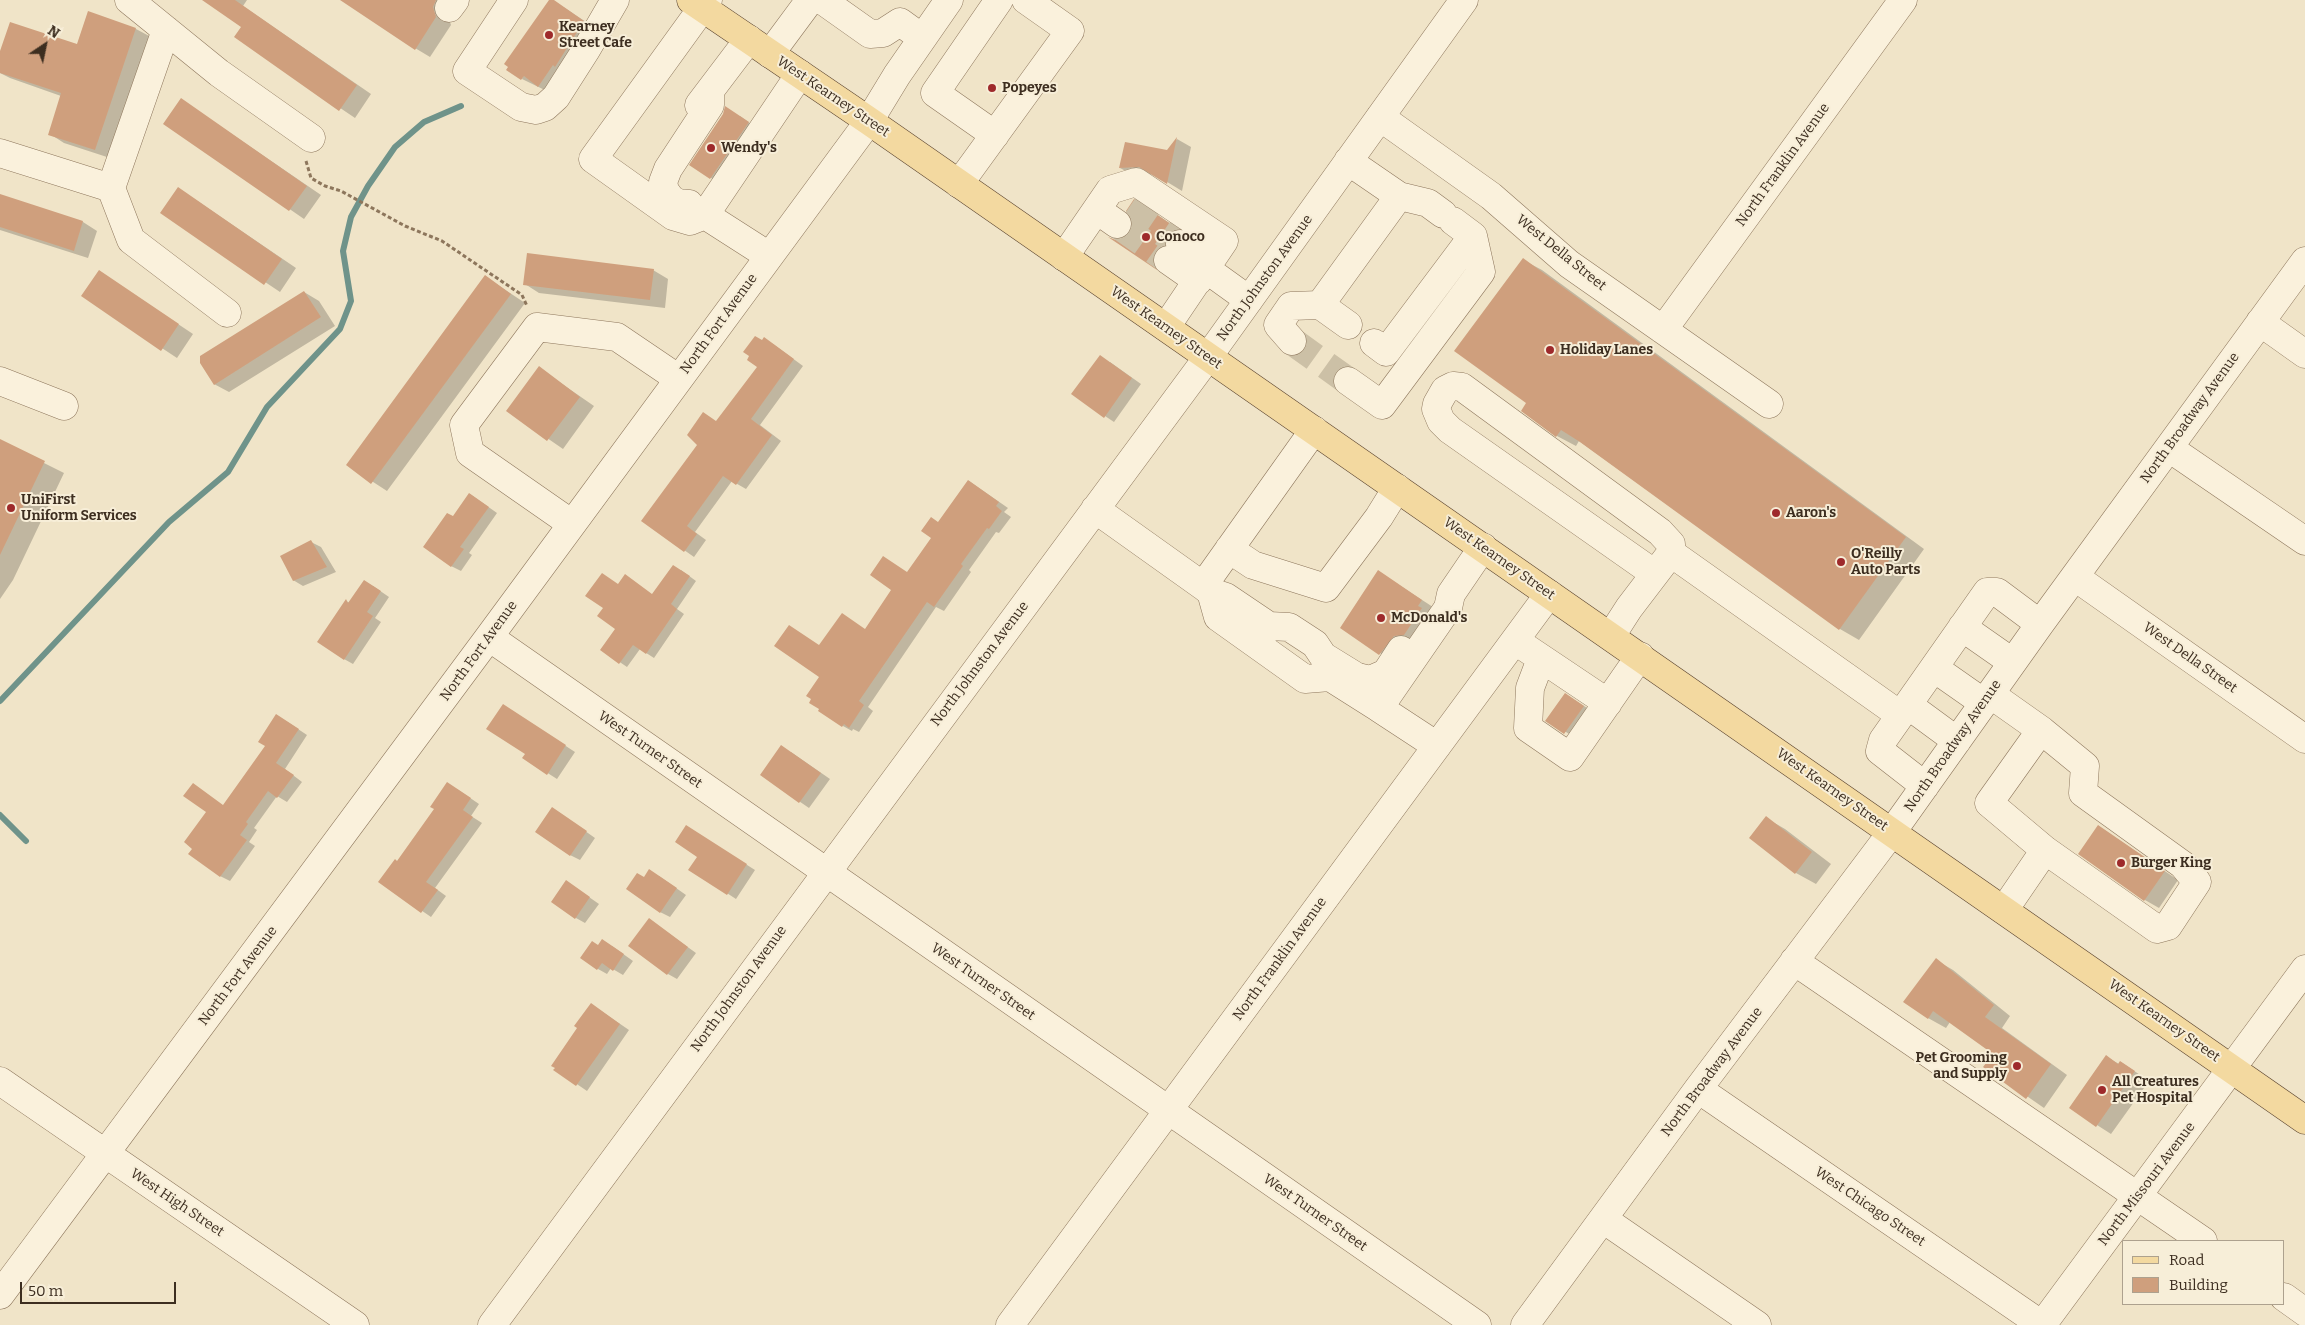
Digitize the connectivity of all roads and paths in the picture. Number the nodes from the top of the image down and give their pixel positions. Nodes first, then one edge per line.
1 (129, 0) edge
2 (514, 0) edge
3 (615, 0) edge
4 (949, 0) edge
5 (1026, 0) edge
6 (1464, 0) edge
7 (1903, 0) edge
8 (700, 2) edge
9 (826, 2) edge
10 (986, 5) edge
11 (166, 30) junction
12 (922, 38) junction
13 (760, 47) junction
14 (800, 74) junction
15 (710, 91) junction
16 (1380, 117) junction
17 (869, 121) junction
18 (995, 135) junction
19 (758, 136) junction
20 (311, 138) joint
21 (0, 153) edge
22 (1348, 161) junction
23 (959, 184) junction
24 (112, 188) junction
25 (639, 190) junction
26 (1399, 196) junction
27 (705, 215) junction
28 (1456, 224) junction
29 (1174, 252) tunnel mouth
30 (769, 256) junction
31 (1064, 257) junction
32 (2305, 261) edge
33 (1204, 271) junction
34 (1249, 300) junction
35 (1320, 305) junction
36 (227, 313) dead end
37 (2260, 322) junction
38 (1348, 325) dead end
39 (537, 327) junction
40 (1166, 327) junction
41 (1663, 330) junction
42 (1292, 341) tunnel mouth
43 (1374, 343) dead end
44 (2305, 354) edge
45 (1208, 357) junction
46 (679, 379) junction
47 (0, 381) edge
48 (1348, 381) tunnel mouth
49 (1769, 404) dead end
50 (64, 406) dead end
51 (1314, 430) junction
52 (2169, 448) junction
53 (1397, 488) junction
54 (1095, 509) junction
55 (572, 524) junction
56 (2305, 542) edge
57 (1483, 548) junction
58 (1229, 549) junction
59 (1663, 564) junction
60 (2076, 577) junction
61 (1207, 589) junction
62 (1451, 594) junction
63 (1549, 594) junction
64 (2040, 624) junction
65 (1962, 626) junction
66 (1611, 636) junction
67 (489, 637) junction
68 (1515, 640) junction
69 (1640, 656) junction
70 (1541, 659) junction
71 (2012, 662) junction
72 (1934, 668) junction
73 (1987, 698) junction
74 (1606, 707) junction
75 (1379, 708) junction
76 (1904, 710) junction
77 (2041, 730) junction
78 (2305, 739) edge
79 (1957, 741) junction
80 (1437, 746) junction
81 (1925, 786) junction
82 (1892, 832) junction
83 (2045, 850) junction
84 (825, 872) junction
85 (2004, 910) junction
86 (1794, 961) junction
87 (2305, 969) edge
88 (2233, 1069) junction
89 (0, 1081) edge
90 (1698, 1089) junction
91 (1169, 1111) junction
92 (2305, 1120) edge
93 (105, 1154) junction
94 (2138, 1196) junction
95 (1603, 1219) junction
96 (2202, 1240) edge
97 (0, 1295) edge
98 (2285, 1299) edge
99 (2305, 1312) edge
100 (355, 1325) edge
101 (492, 1325) edge
102 (1010, 1325) edge
103 (1477, 1325) edge
104 (1524, 1325) edge
105 (1757, 1325) edge
106 (2042, 1325) edge

1 - 11 street
2 - 3 street
4 - 12 street, North Fort Avenue
5 - 18 street
6 - 16 street, North Johnston Avenue
7 - 41 street, North Franklin Avenue
8 - 13 main road, West Kearney Street
8 - 25 street
9 - 12 street
9 - 13 street
10 - 18 street
11 - 20 street
11 - 24 street
12 - 17 street, North Fort Avenue
13 - 14 main road, West Kearney Street
13 - 15 street
14 - 17 main road, West Kearney Street
14 - 19 street
15 - 19 street
15 - 25 street
16 - 22 street, North Johnston Avenue
16 - 41 street, West Della Street
17 - 23 main road, West Kearney Street
17 - 30 street, North Fort Avenue
18 - 23 street
19 - 27 street
20 - 39 path
21 - 24 street
22 - 26 street
22 - 34 street, North Johnston Avenue
23 - 31 main road, West Kearney Street
24 - 36 street
25 - 27 street
26 - 28 street
26 - 35 street
27 - 30 street
28 - 43 street
28 - 48 street
29 - 33 street
30 - 46 street, North Fort Avenue
31 - 33 street
31 - 40 main road, West Kearney Street
32 - 37 street, North Broadway Avenue
33 - 34 street
33 - 40 street
34 - 45 street, North Johnston Avenue
35 - 38 street
35 - 42 street
37 - 44 street
37 - 52 street, North Broadway Avenue
39 - 46 street
39 - 55 street
40 - 45 main road, West Kearney Street
41 - 49 street, West Della Street
45 - 51 main road, West Kearney Street
45 - 54 street, North Johnston Avenue
46 - 55 street, North Fort Avenue
47 - 50 street
51 - 53 main road, West Kearney Street
51 - 58 street
52 - 56 street
52 - 60 street, North Broadway Avenue
53 - 57 main road, West Kearney Street
53 - 58 street
54 - 61 street
54 - 84 street, North Johnston Avenue
55 - 67 street, North Fort Avenue
57 - 62 street
57 - 63 main road, West Kearney Street
58 - 61 street
59 - 59 street
59 - 66 street
59 - 76 street
60 - 64 street, North Broadway Avenue
60 - 78 street, West Della Street
61 - 62 street
61 - 75 street
62 - 75 street
63 - 66 main road, West Kearney Street
63 - 68 street, North Franklin Avenue
64 - 65 street
64 - 71 street, North Broadway Avenue
65 - 71 street
65 - 72 street
66 - 69 main road, West Kearney Street
67 - 84 street, West Turner Street
67 - 93 street, North Fort Avenue
68 - 70 street
68 - 80 street, North Franklin Avenue
69 - 74 street
69 - 82 main road, West Kearney Street
70 - 74 street
70 - 74 street
71 - 73 street, North Broadway Avenue
72 - 73 street
72 - 76 street
73 - 77 street
73 - 79 street, North Broadway Avenue
75 - 80 street
76 - 79 street
76 - 81 street
77 - 83 street
77 - 83 street
79 - 81 street, North Broadway Avenue
80 - 91 street, North Franklin Avenue
81 - 82 street, North Broadway Avenue
82 - 85 main road, West Kearney Street
82 - 86 street, North Broadway Avenue
83 - 85 street
84 - 91 street, West Turner Street
84 - 101 street, North Johnston Avenue
85 - 88 main road, West Kearney Street
86 - 90 street, North Broadway Avenue
86 - 94 street
87 - 88 street, North Missouri Avenue
88 - 92 main road, West Kearney Street
88 - 94 street, North Missouri Avenue
89 - 93 street, West High Street
90 - 95 street, North Broadway Avenue
90 - 106 street, West Chicago Street
91 - 102 street, North Franklin Avenue
91 - 103 street, West Turner Street
93 - 97 street, North Fort Avenue
93 - 100 street, West High Street
94 - 96 street
94 - 106 street, North Missouri Avenue
95 - 104 street, North Broadway Avenue
95 - 105 street
98 - 99 street

